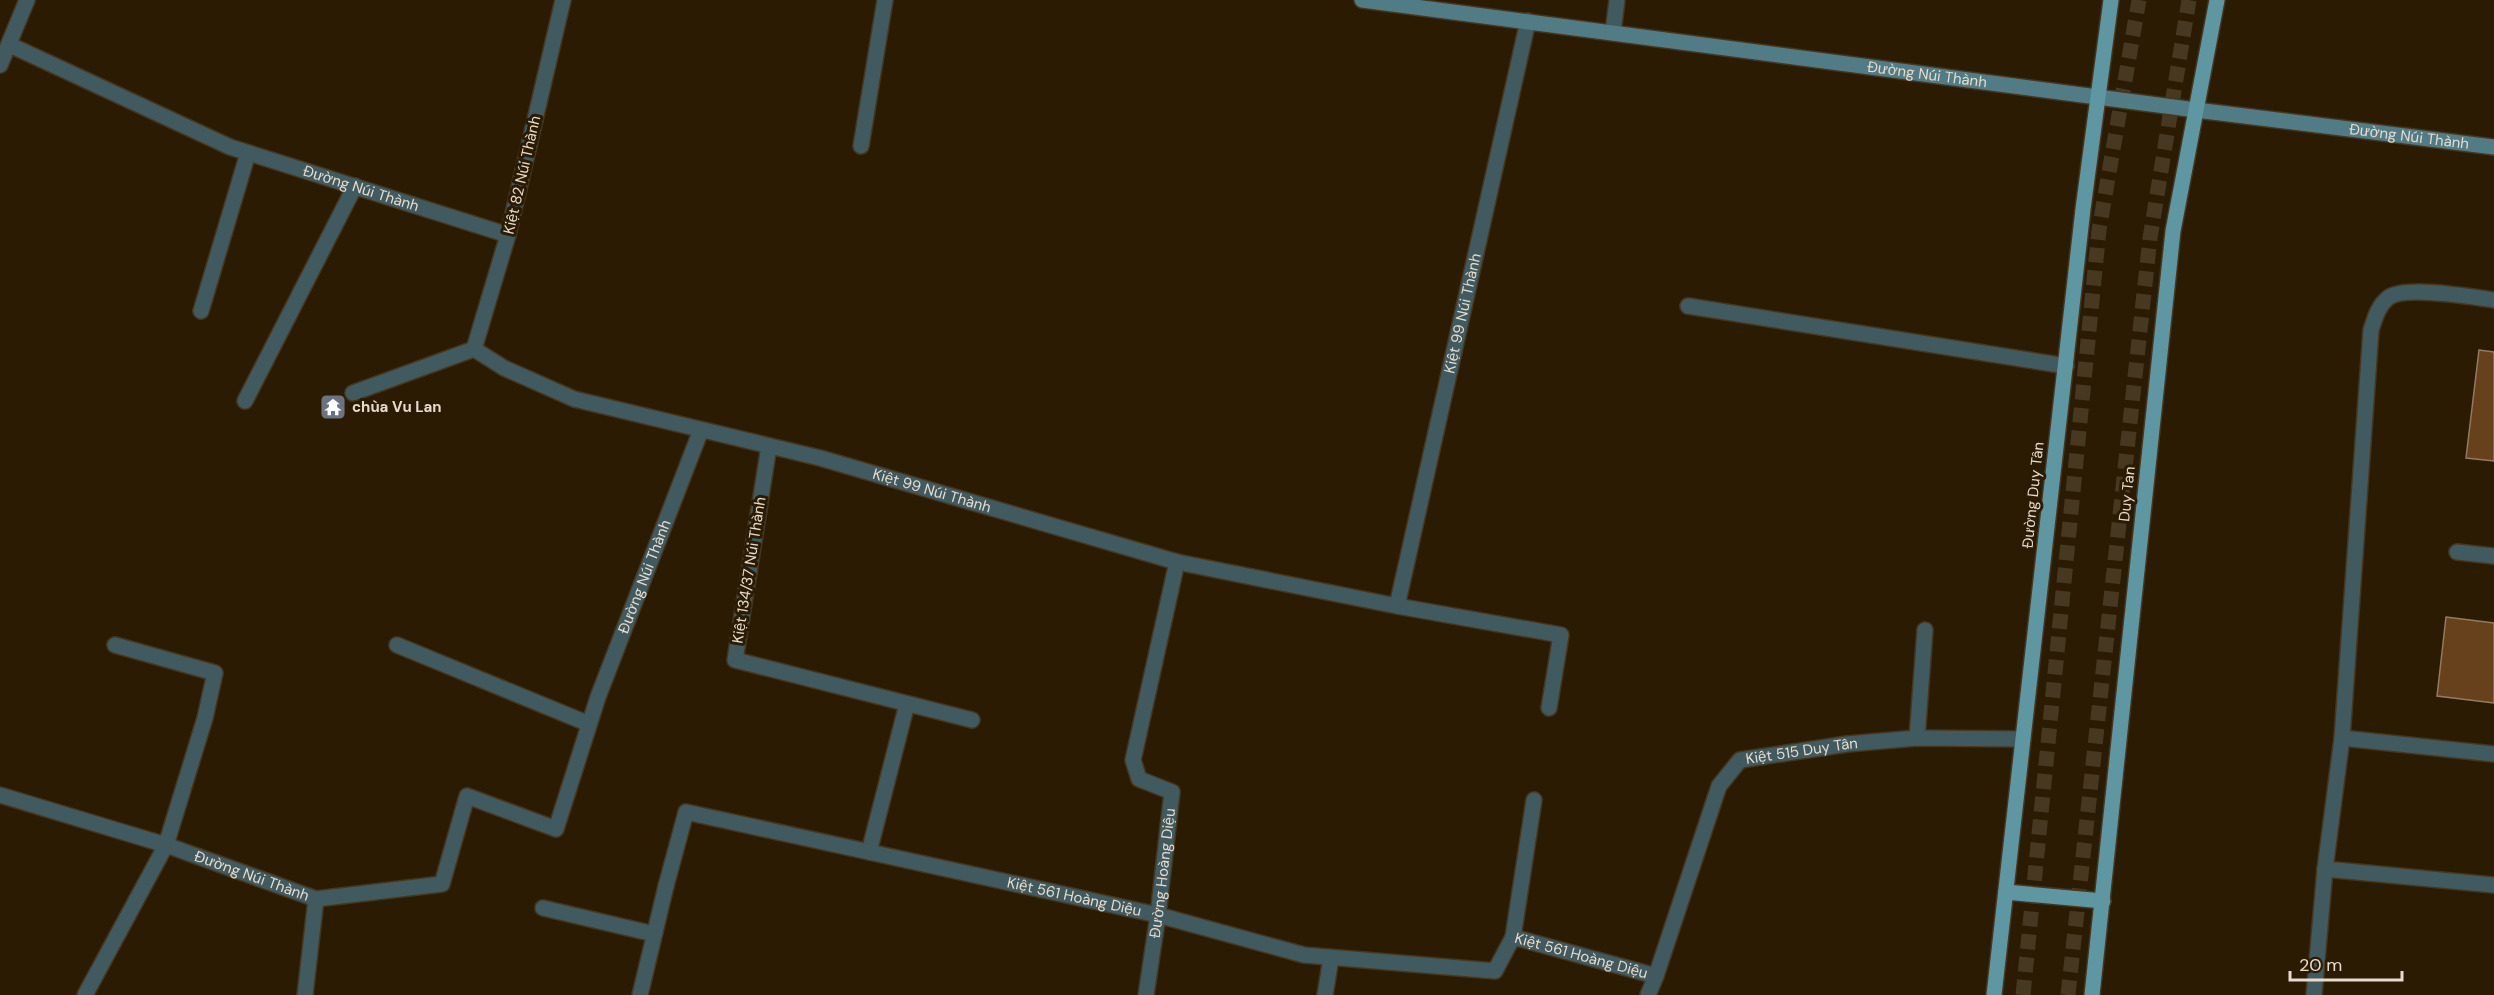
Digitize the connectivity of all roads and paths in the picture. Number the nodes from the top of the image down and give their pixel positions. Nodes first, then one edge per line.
1 (27, 0) edge
2 (563, 0) edge
3 (885, 0) edge
4 (1362, 0) edge
5 (1617, 0) edge
6 (2111, 0) edge
7 (2217, 0) edge
8 (1422, 4) edge
9 (1528, 21) junction
10 (1613, 32) junction
11 (10, 45) junction
12 (0, 65) edge
13 (2096, 97) junction
14 (2196, 110) junction
15 (861, 146) dead end
16 (2494, 147) edge
17 (248, 153) junction
18 (355, 186) junction
19 (508, 235) junction
20 (2494, 300) edge
21 (1688, 306) dead end
22 (201, 311) dead end
23 (474, 349) junction
24 (2066, 366) junction
25 (353, 393) dead end
26 (245, 401) dead end
27 (701, 429) junction
28 (769, 446) junction
29 (2457, 552) dead end
30 (2494, 556) edge
31 (1177, 562) junction
32 (1397, 606) junction
33 (1925, 630) dead end
34 (115, 645) dead end
35 (397, 645) dead end
36 (907, 704) junction
37 (1549, 708) dead end
38 (972, 720) dead end
39 (589, 724) junction
40 (1917, 738) junction
41 (2342, 738) junction
42 (2023, 739) junction
43 (2494, 754) edge
44 (0, 795) edge
45 (1534, 800) dead end
46 (166, 845) junction
47 (869, 852) junction
48 (2325, 868) junction
49 (2494, 885) edge
50 (2006, 892) junction
51 (316, 898) junction
52 (2103, 901) junction
53 (543, 908) dead end
54 (1158, 915) junction
55 (654, 934) junction
56 (1513, 937) junction
57 (1331, 958) junction
58 (1656, 976) junction
59 (85, 995) edge
60 (305, 995) edge
61 (640, 995) edge
62 (1146, 995) edge
63 (1325, 995) edge
64 (1648, 995) edge
65 (1994, 995) edge
66 (2092, 995) edge
67 (2314, 995) edge

1 - 11 street
2 - 19 street, Kiệt 82 Núi Thành
3 - 15 street
4 - 8 main road, Đường Núi Thành
5 - 10 street
6 - 13 main road, Đường Duy Tân
7 - 14 main road, Duy Tan
8 - 9 main road, Đường Núi Thành
9 - 10 main road, Đường Núi Thành
9 - 32 street, Kiệt 99 Núi Thành
10 - 13 main road, Đường Núi Thành
11 - 12 street
11 - 17 street, Đường Núi Thành
13 - 14 main road, Đường Núi Thành
13 - 24 main road, Đường Duy Tân
14 - 16 main road, Đường Núi Thành
14 - 52 main road, Duy Tan
17 - 18 street, Đường Núi Thành
17 - 22 street
18 - 19 street, Đường Núi Thành
18 - 26 street
19 - 23 street, Kiệt 82 Núi Thành
20 - 41 street
21 - 24 street
23 - 25 street
23 - 27 street, Kiệt 99 Núi Thành
24 - 42 main road, Đường Duy Tân
27 - 28 street, Kiệt 99 Núi Thành
27 - 39 street, Đường Núi Thành
28 - 31 street, Kiệt 99 Núi Thành
28 - 36 street, Kiệt 134/37 Núi Thành
29 - 30 street
31 - 32 street, Kiệt 99 Núi Thành
31 - 54 street, Đường Hoàng Diệu
32 - 37 street, Kiệt 99 Núi Thành
33 - 40 street
34 - 46 street
35 - 39 street
36 - 38 street, Kiệt 134/37 Núi Thành
36 - 47 street
39 - 51 street, Đường Núi Thành
40 - 42 street, Kiệt 515 Duy Tân
40 - 58 street, Kiệt 515 Duy Tân
41 - 43 street
41 - 48 street
42 - 50 main road, Đường Duy Tân
44 - 46 street, Đường Núi Thành
45 - 56 street
46 - 51 street, Đường Núi Thành
46 - 59 street
47 - 54 street, Kiệt 561 Hoàng Diệu
47 - 55 street, Kiệt 561 Hoàng Diệu
48 - 49 street
48 - 67 street
50 - 52 main road
50 - 65 main road, Đường Duy Tân
51 - 60 street
52 - 66 main road, Duy Tan
53 - 55 street
54 - 57 street, Kiệt 561 Hoàng Diệu
54 - 62 street, Đường Hoàng Diệu
55 - 61 street
56 - 57 street, Kiệt 561 Hoàng Diệu
56 - 58 street, Kiệt 561 Hoàng Diệu
57 - 63 street
58 - 64 street, Kiệt 515 Duy Tân

